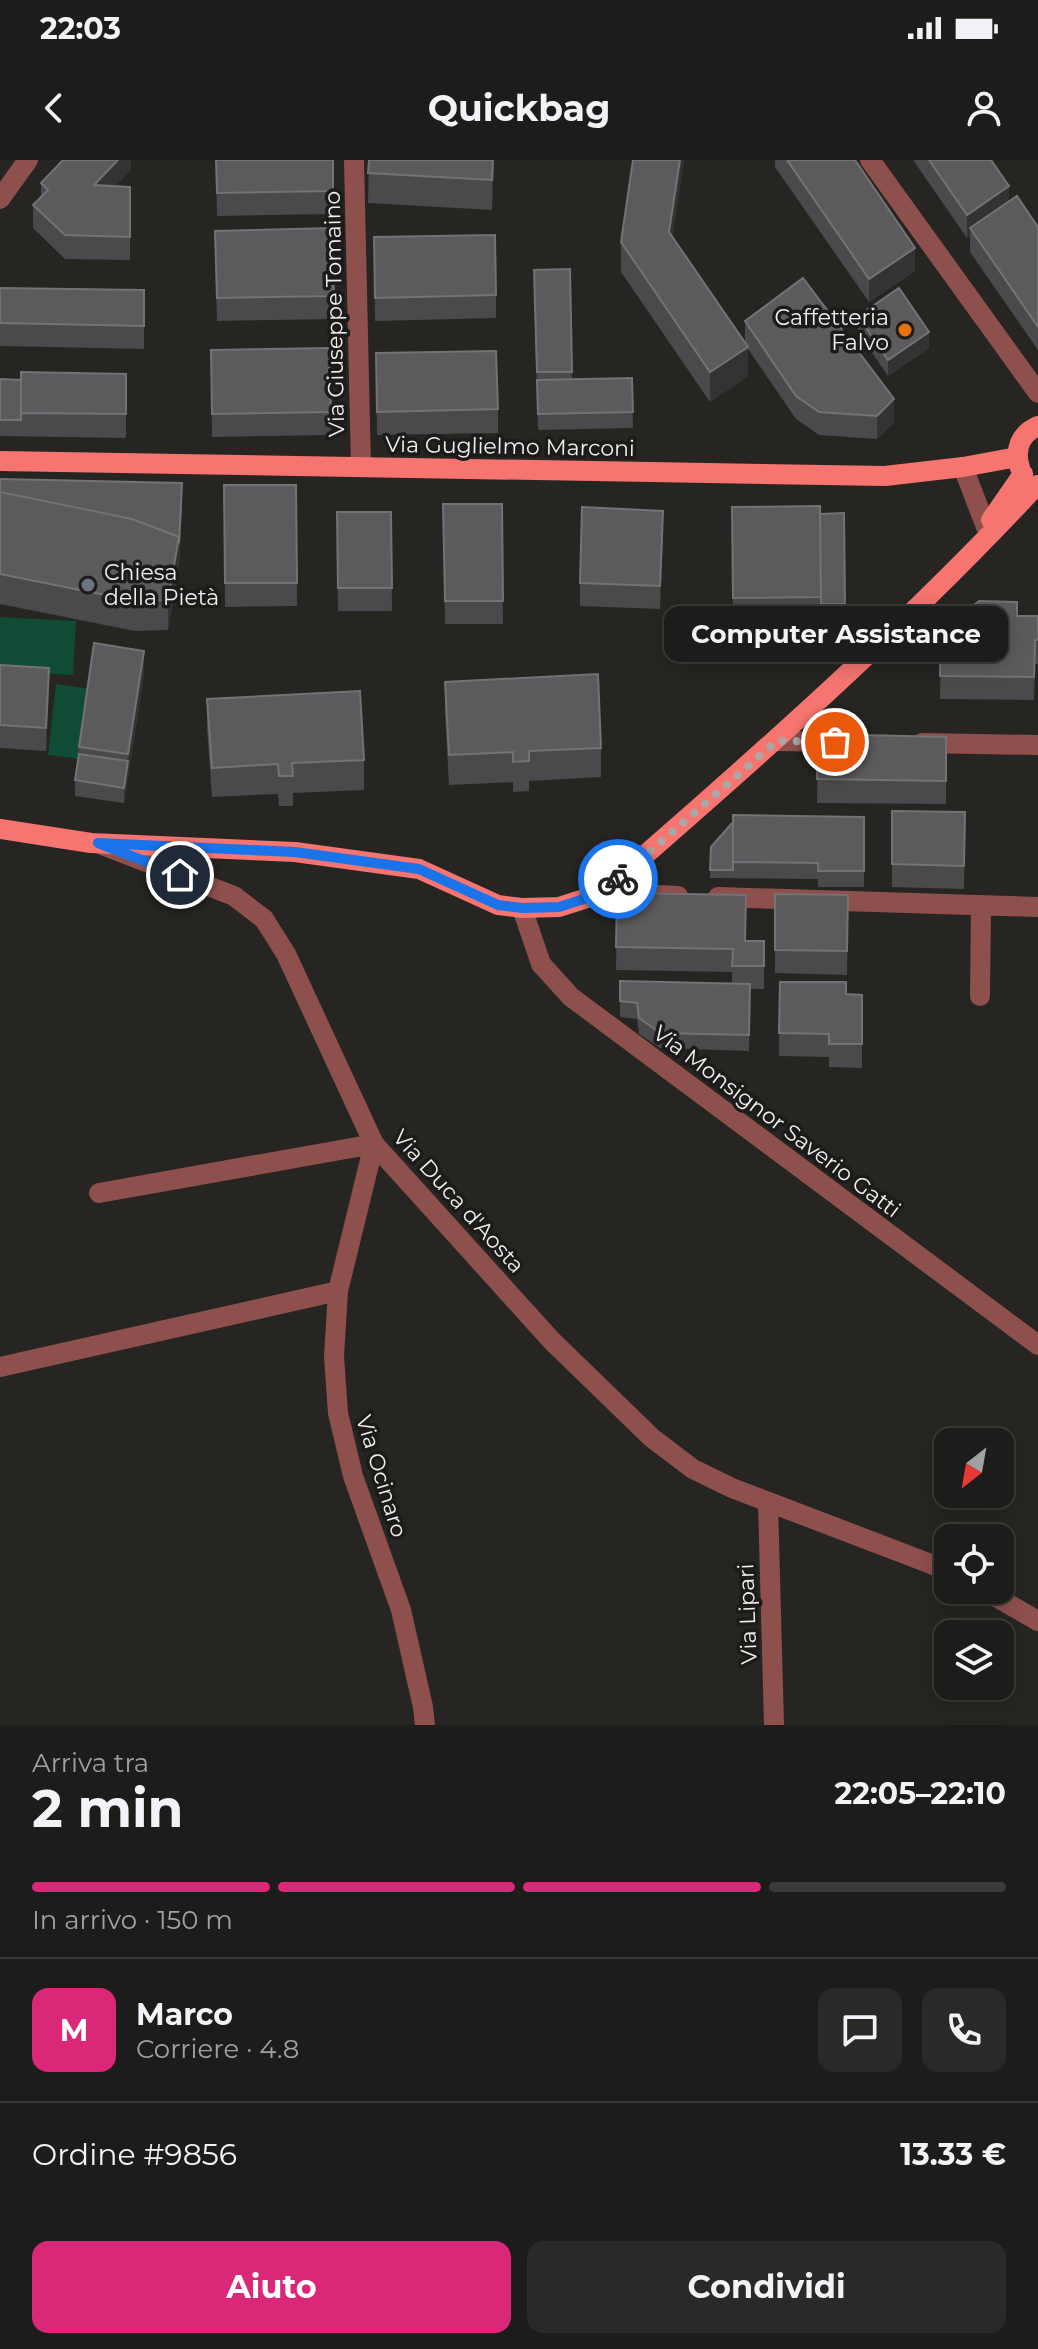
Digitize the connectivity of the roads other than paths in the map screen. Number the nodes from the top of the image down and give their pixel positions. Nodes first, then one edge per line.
1 (28, 160) edge
2 (354, 160) edge
3 (870, 160) edge
4 (0, 199) edge
5 (1036, 391) edge
6 (1035, 427) edge
7 (0, 461) edge
8 (361, 467) junction
9 (963, 467) junction
10 (1029, 475) edge
11 (986, 527) junction
12 (955, 572) junction
13 (777, 741) junction
14 (869, 742) edge
15 (900, 743) edge
16 (1038, 745) edge
17 (0, 829) edge
18 (98, 843) junction
19 (614, 882) junction
20 (981, 905) junction
21 (1038, 907) edge
22 (522, 908) junction
23 (980, 996) dead end
24 (374, 1144) junction
25 (99, 1193) dead end
26 (338, 1291) junction
27 (1038, 1345) edge
28 (0, 1367) edge
29 (768, 1502) junction
30 (934, 1565) edge
31 (1008, 1604) edge
32 (1038, 1621) edge
33 (425, 1725) edge
34 (774, 1725) edge

1 - 4 street
2 - 8 street, Via Giuseppe Tomaino
3 - 5 street
5 - 6 street
6 - 10 main road
7 - 8 main road, Via Guglielmo Marconi
8 - 9 main road, Via Guglielmo Marconi
9 - 10 main road, Via Guglielmo Marconi
9 - 11 street
10 - 11 main road
10 - 12 main road
11 - 12 main road
12 - 13 main road
13 - 14 street
13 - 19 main road
15 - 16 street
17 - 18 main road, Via Duca d'Aosta
18 - 22 main road
18 - 24 street, Via Duca d'Aosta
19 - 20 street
19 - 22 main road
20 - 21 street
20 - 23 street
22 - 27 street, Via Monsignor Saverio Gatti
24 - 25 street
24 - 26 street, Via Ocinaro
24 - 29 street, Via Duca d'Aosta
26 - 28 street
26 - 33 street, Via Ocinaro
29 - 30 street, Via Duca d'Aosta
29 - 34 street, Via Lipari
31 - 32 street

